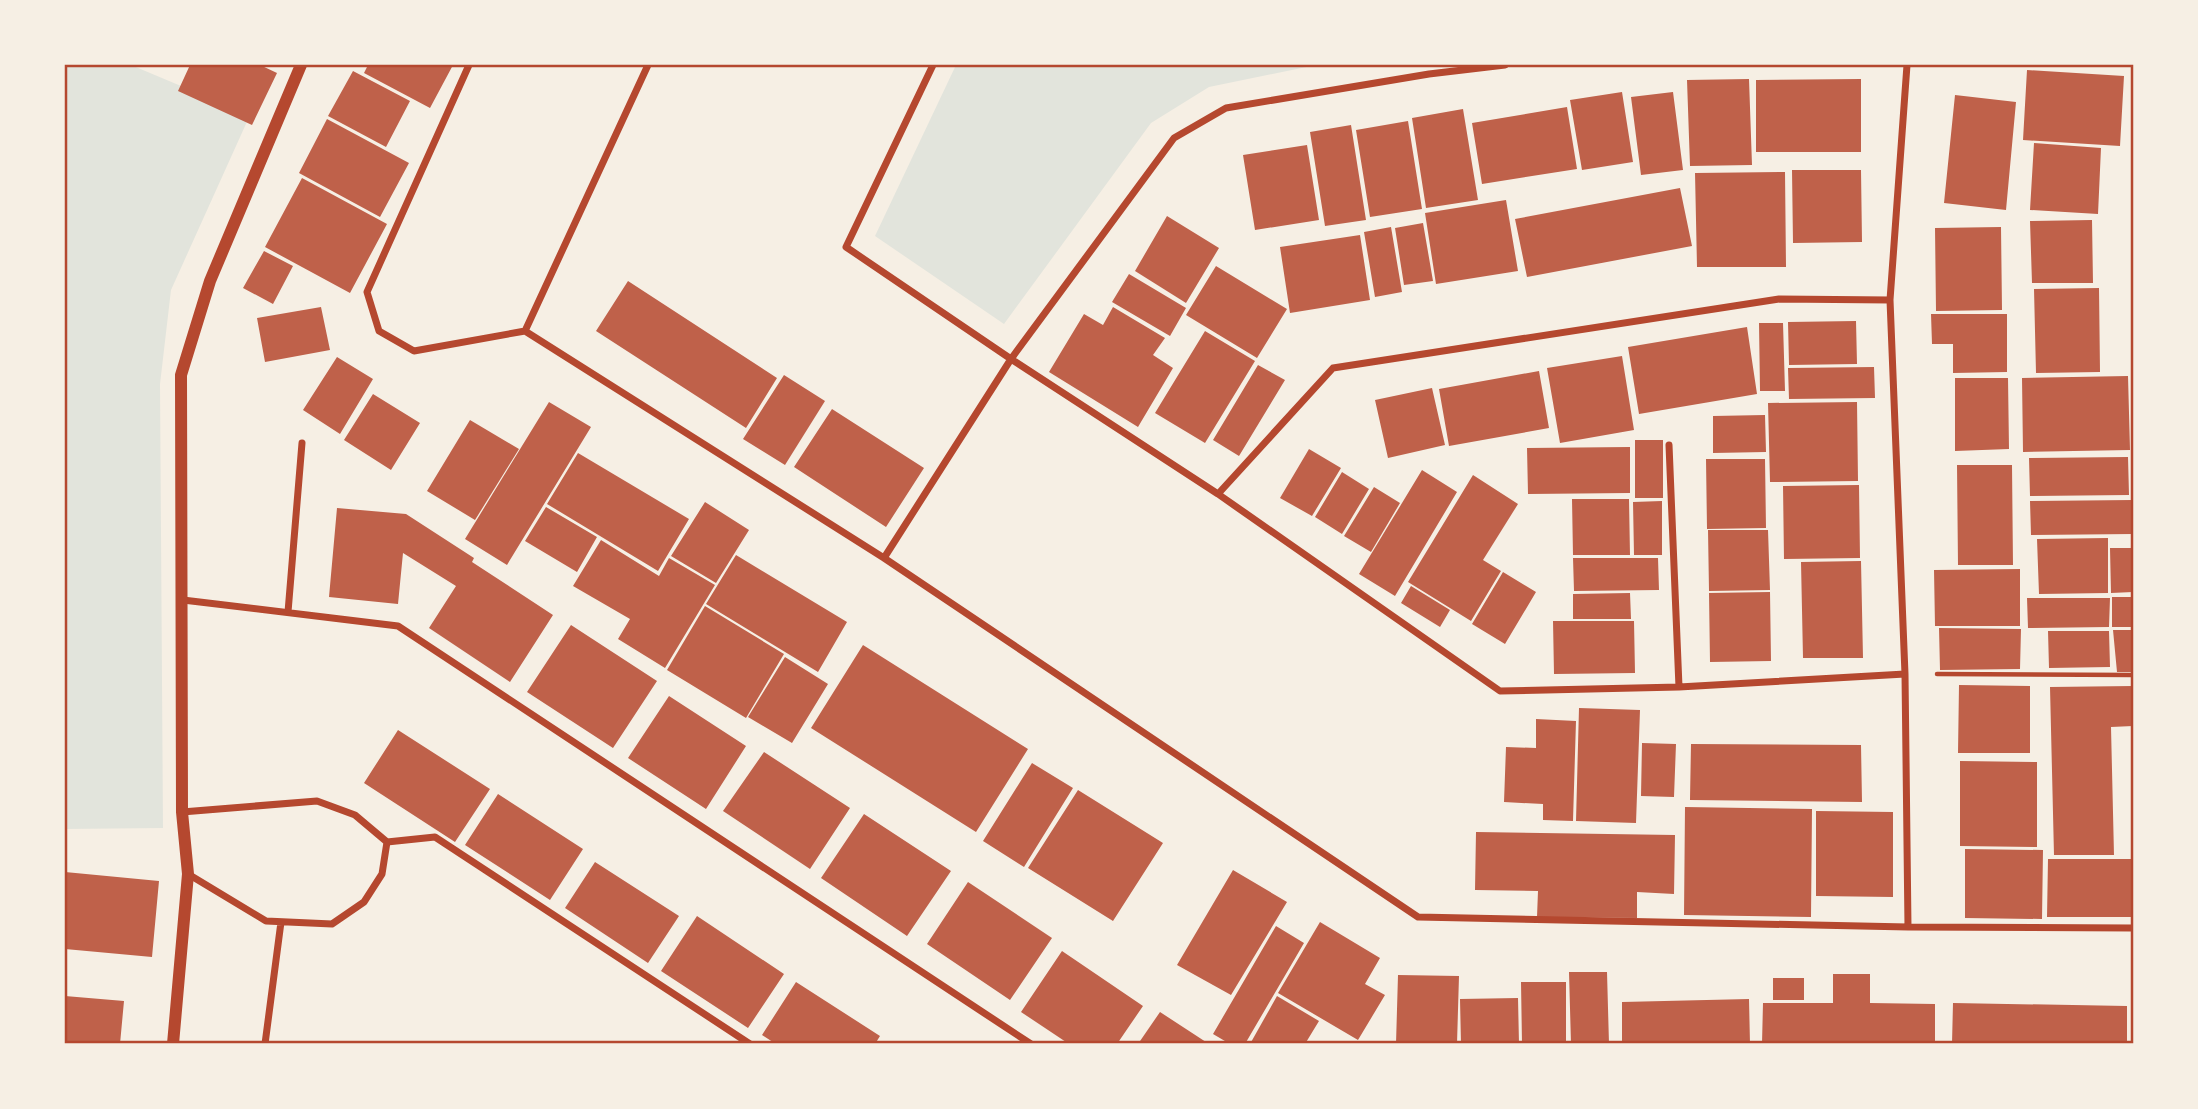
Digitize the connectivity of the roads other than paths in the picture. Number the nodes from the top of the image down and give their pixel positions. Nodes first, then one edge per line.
1 (301, 65) edge
2 (470, 65) edge
3 (648, 65) edge
4 (933, 65) edge
5 (1505, 65) edge
6 (1907, 65) edge
7 (1890, 300) junction
8 (525, 331) junction
9 (1011, 359) junction
10 (302, 443) dead end
11 (1669, 445) dead end
12 (1218, 494) junction
13 (884, 558) junction
14 (183, 600) junction
15 (288, 612) junction
16 (1905, 674) junction
17 (1679, 687) junction
18 (182, 812) junction
19 (387, 842) junction
20 (188, 874) junction
21 (281, 922) junction
22 (1908, 927) junction
23 (2133, 928) edge
24 (173, 1044) edge
25 (265, 1044) edge
26 (750, 1044) edge
27 (1031, 1044) edge

1 - 14 street
2 - 8 street
3 - 8 street
4 - 9 street
5 - 9 street
6 - 7 street
7 - 12 street
7 - 16 street
8 - 13 street
9 - 12 street
9 - 13 street
10 - 15 street
11 - 17 street
12 - 17 street
13 - 22 street
14 - 15 street
14 - 18 street
15 - 27 street
16 - 17 street
16 - 22 street
18 - 19 street
18 - 20 street
19 - 21 street
19 - 26 street
20 - 21 street
20 - 24 street
21 - 25 street
22 - 23 street

